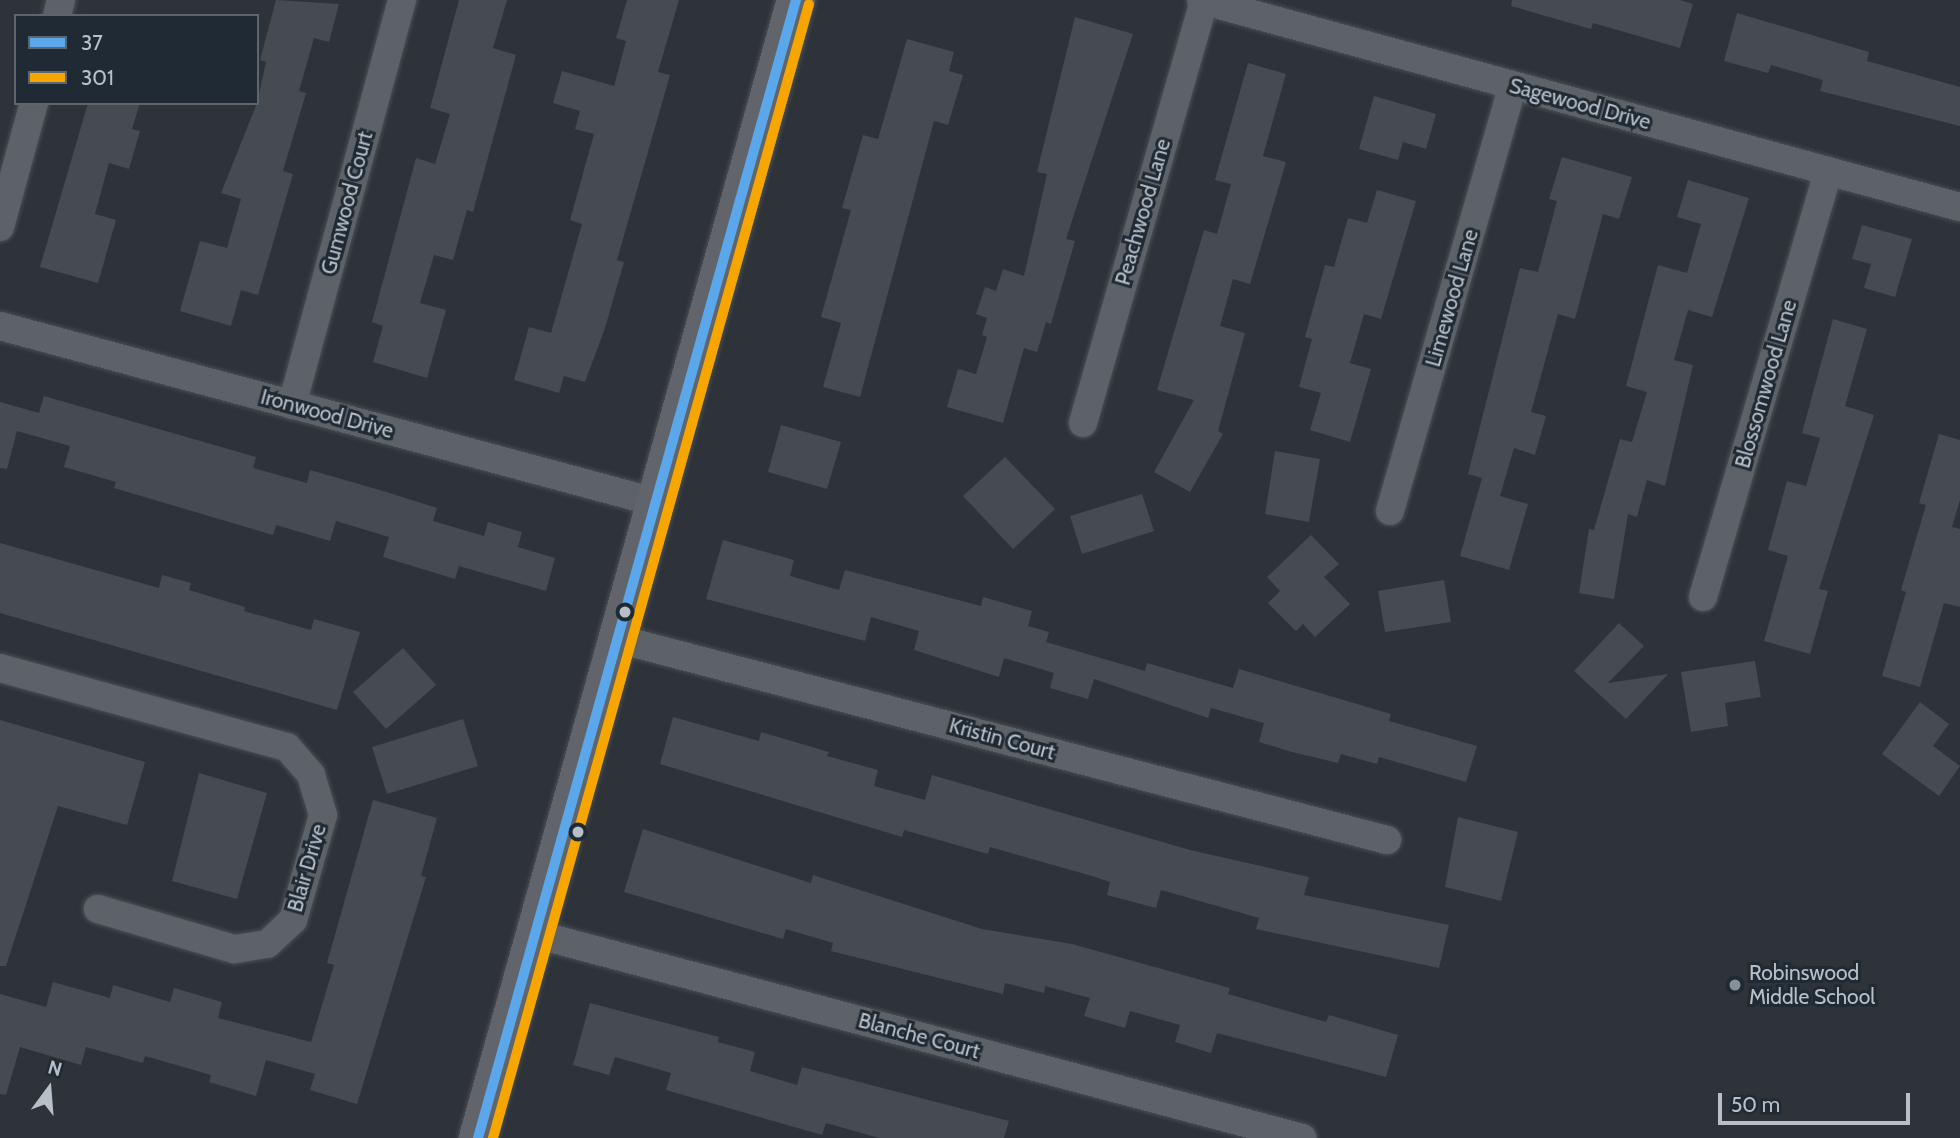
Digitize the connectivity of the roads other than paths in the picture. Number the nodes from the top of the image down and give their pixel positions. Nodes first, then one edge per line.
1 (402, 0) edge
2 (796, 0) edge
3 (1202, 0) edge
4 (1513, 85) junction
5 (33, 105) edge
6 (1828, 172) junction
7 (1960, 207) edge
8 (0, 227) edge
9 (0, 326) edge
10 (292, 405) junction
11 (1083, 423) dead end
12 (655, 502) junction
13 (1390, 511) dead end
14 (1703, 597) dead end
15 (618, 639) junction
16 (0, 668) edge
17 (1387, 840) dead end
18 (98, 909) dead end
19 (535, 934) junction
20 (478, 1138) edge
21 (1302, 1138) edge

1 - 10 street, Gumwood Court
2 - 12 main road
3 - 4 street, Sagewood Drive
3 - 11 street, Peachwood Lane
4 - 6 street, Sagewood Drive
4 - 13 street, Limewood Lane
5 - 8 street
6 - 7 street, Sagewood Drive
6 - 14 street, Blossomwood Lane
9 - 10 street, Ironwood Drive
10 - 12 street, Ironwood Drive
12 - 15 main road
15 - 17 street, Kristin Court
15 - 19 main road
16 - 18 street, Blair Drive
19 - 20 main road
19 - 21 street, Blanche Court

